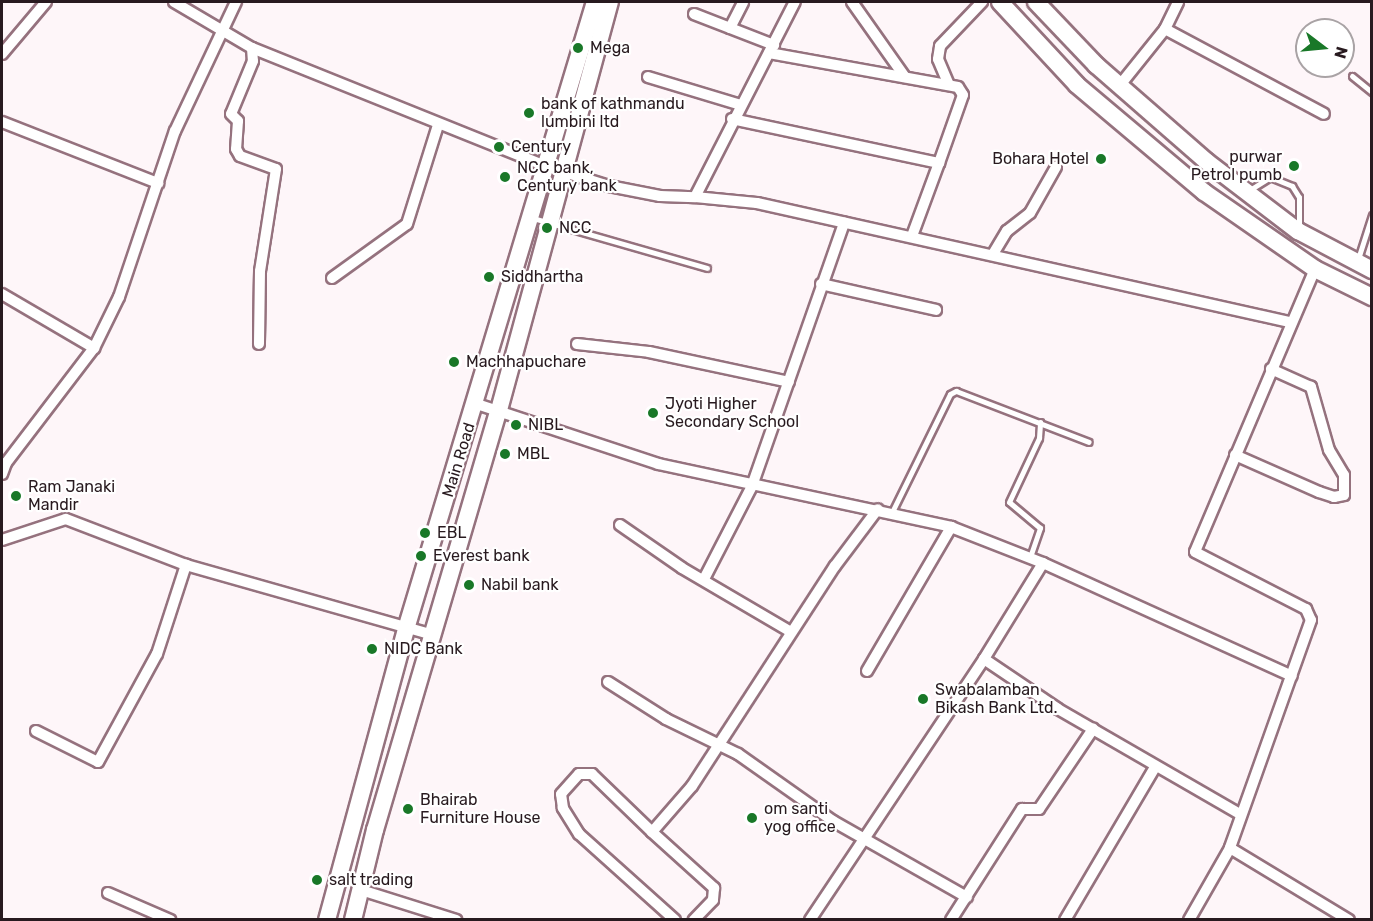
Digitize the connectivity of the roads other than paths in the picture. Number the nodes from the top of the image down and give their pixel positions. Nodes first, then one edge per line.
1 (46, 2) edge
2 (174, 2) edge
3 (236, 2) edge
4 (596, 2) edge
5 (610, 2) edge
6 (743, 2) edge
7 (795, 2) edge
8 (852, 2) edge
9 (981, 2) edge
10 (1000, 2) edge
11 (1036, 2) edge
12 (1178, 2) edge
13 (694, 14) dead end
14 (730, 28) junction
15 (1165, 29) junction
16 (224, 33) junction
17 (252, 48) junction
18 (772, 49) junction
19 (2, 54) edge
20 (648, 77) dead end
21 (905, 77) junction
22 (1354, 78) edge
23 (949, 85) junction
24 (1120, 86) junction
25 (1371, 92) edge
26 (741, 105) junction
27 (1324, 114) dead end
28 (732, 119) junction
29 (2, 122) edge
30 (438, 125) junction
31 (939, 164) junction
32 (545, 166) junction
33 (1056, 167) dead end
34 (562, 172) junction
35 (158, 183) junction
36 (1247, 192) junction
37 (694, 197) junction
38 (1371, 215) edge
39 (531, 218) junction
40 (549, 222) junction
41 (844, 223) junction
42 (1298, 231) junction
43 (912, 237) junction
44 (993, 254) junction
45 (1364, 267) edge
46 (707, 268) dead end
47 (1316, 269) junction
48 (332, 278) dead end
49 (821, 284) junction
50 (2, 294) edge
51 (1371, 297) edge
52 (936, 310) dead end
53 (1290, 322) junction
54 (259, 344) dead end
55 (578, 344) dead end
56 (94, 348) junction
57 (1270, 369) junction
58 (789, 382) junction
59 (477, 404) junction
60 (499, 410) junction
61 (1040, 422) junction
62 (1089, 442) dead end
63 (1235, 455) junction
64 (2, 474) edge
65 (752, 486) junction
66 (878, 509) junction
67 (892, 512) junction
68 (620, 525) dead end
69 (951, 527) junction
70 (2, 540) edge
71 (1029, 558) junction
72 (1043, 563) junction
73 (186, 565) junction
74 (704, 579) junction
75 (406, 629) junction
76 (791, 632) junction
77 (433, 635) junction
78 (984, 659) junction
79 (867, 671) dead end
80 (1292, 676) junction
81 (608, 682) dead end
82 (1093, 729) junction
83 (36, 731) dead end
84 (719, 745) junction
85 (1155, 767) junction
86 (1240, 814) junction
87 (356, 824) junction
88 (375, 830) junction
89 (652, 832) junction
90 (864, 837) junction
91 (1230, 848) junction
92 (361, 890) junction
93 (108, 893) dead end
94 (967, 897) junction
95 (170, 920) edge
96 (327, 920) edge
97 (353, 920) edge
98 (456, 920) edge
99 (675, 920) edge
100 (694, 920) edge
101 (810, 920) edge
102 (951, 920) edge
103 (1065, 920) edge
104 (1189, 920) edge
105 (1349, 920) edge

1 - 19 street
2 - 16 street
3 - 16 street
4 - 32 main road, Main Road
5 - 34 main road, Main Road
6 - 14 street
7 - 18 street
8 - 21 street
9 - 23 street
10 - 47 main road
11 - 24 main road
12 - 15 street
13 - 14 street
14 - 18 street
15 - 24 street
15 - 27 street
16 - 17 street
16 - 35 street
17 - 30 street
17 - 54 street
18 - 21 street
18 - 26 street
20 - 26 street
21 - 23 street
22 - 25 lane
23 - 31 street
24 - 36 main road
26 - 28 street
28 - 31 street
28 - 37 street
29 - 35 street
30 - 32 street
30 - 48 street
31 - 43 street
32 - 34 street
32 - 39 main road, Main Road
33 - 44 street
34 - 37 street
34 - 40 main road, Main Road
35 - 56 street
36 - 42 main road
36 - 42 lane
37 - 41 street
38 - 45 lane
39 - 40 lane
39 - 59 main road, Main Road
40 - 46 lane
40 - 60 main road, Main Road
41 - 43 street
41 - 49 street
42 - 45 main road
43 - 44 street
44 - 53 street
47 - 51 main road
47 - 53 street
49 - 52 street
49 - 58 street
50 - 56 street
53 - 57 street
55 - 58 street
56 - 64 street
57 - 63 street
57 - 63 street
58 - 65 street
59 - 60 street
59 - 75 main road, Main Road
60 - 65 street
60 - 77 main road, Main Road
61 - 62 lane
61 - 67 lane
61 - 71 lane
63 - 80 street
65 - 66 street
65 - 74 street
66 - 67 street
66 - 76 street
67 - 69 street
68 - 74 street
69 - 71 street
69 - 79 street
70 - 73 street
71 - 72 street
72 - 78 street
72 - 80 street
73 - 75 street
73 - 83 street
74 - 76 street
75 - 77 street
75 - 87 main road, Main Road
76 - 84 street
77 - 88 main road, Main Road
78 - 82 street
78 - 90 street
80 - 86 street
81 - 84 street
82 - 85 street
82 - 94 street
84 - 89 street
84 - 90 street
85 - 86 street
85 - 103 street
86 - 91 street
87 - 88 main road
87 - 96 main road, Main Road
88 - 92 main road, Main Road
89 - 99 street
89 - 100 street
90 - 94 street
90 - 101 street
91 - 104 street
91 - 105 street
92 - 97 main road, Main Road
92 - 98 street
93 - 95 street
94 - 102 street

